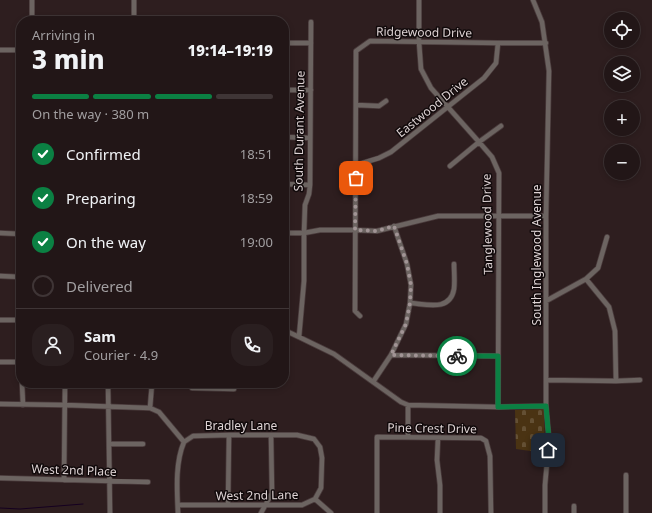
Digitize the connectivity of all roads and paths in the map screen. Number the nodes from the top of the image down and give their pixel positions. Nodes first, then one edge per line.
1 (32, 0) edge
2 (134, 0) edge
3 (419, 0) edge
4 (533, 0) edge
5 (32, 16) edge
6 (134, 16) edge
7 (311, 22) dead end
8 (419, 42) junction
9 (289, 43) edge
10 (311, 43) junction
11 (498, 43) junction
12 (546, 43) junction
13 (0, 50) edge
14 (16, 50) edge
15 (289, 90) edge
16 (311, 90) junction
17 (386, 101) dead end
18 (356, 105) junction
19 (448, 106) junction
20 (500, 126) dead end
21 (289, 137) edge
22 (310, 138) junction
23 (479, 142) junction
24 (356, 165) junction
25 (450, 166) dead end
26 (289, 184) edge
27 (310, 185) junction
28 (498, 215) junction
29 (546, 216) junction
30 (394, 226) junction
31 (355, 230) junction
32 (289, 233) edge
33 (304, 233) junction
34 (0, 234) edge
35 (16, 234) edge
36 (607, 237) dead end
37 (454, 264) dead end
38 (0, 276) edge
39 (16, 277) edge
40 (586, 279) junction
41 (546, 301) junction
42 (410, 303) junction
43 (360, 316) dead end
44 (0, 320) edge
45 (16, 320) edge
46 (289, 332) edge
47 (300, 337) junction
48 (391, 355) junction
49 (498, 356) junction
50 (0, 362) edge
51 (16, 362) edge
52 (546, 380) junction
53 (640, 380) dead end
54 (616, 381) junction
55 (373, 382) junction
56 (22, 388) edge
57 (65, 388) edge
58 (108, 388) edge
59 (152, 388) edge
60 (0, 404) edge
61 (23, 405) junction
62 (65, 405) junction
63 (408, 405) junction
64 (109, 406) junction
65 (546, 406) junction
66 (498, 407) junction
67 (150, 408) junction
68 (228, 435) junction
69 (271, 435) junction
70 (408, 437) junction
71 (438, 438) junction
72 (184, 442) junction
73 (109, 444) junction
74 (143, 444) dead end
75 (626, 476) dead end
76 (0, 478) edge
77 (64, 480) junction
78 (109, 481) junction
79 (148, 482) dead end
80 (315, 499) junction
81 (178, 505) junction
82 (228, 505) junction
83 (265, 505) junction
84 (574, 506) dead end
85 (110, 513) edge
86 (178, 513) edge
87 (261, 513) edge
88 (331, 513) edge
89 (377, 513) edge
90 (440, 513) edge
91 (491, 513) edge
92 (545, 513) edge
93 (574, 513) edge
94 (626, 513) edge

1 - 5 street
2 - 6 street
3 - 8 street, Tanglewood Drive
4 - 12 street, South Inglewood Avenue
7 - 10 street, South Durant Avenue
8 - 11 street, Ridgewood Drive
8 - 18 street, Ridgewood Drive
8 - 19 street, Tanglewood Drive
9 - 10 street
10 - 16 street, South Durant Avenue
11 - 12 street, Ridgewood Drive
11 - 19 street, Eastwood Drive
12 - 29 street, South Inglewood Avenue
13 - 14 street
15 - 16 street
16 - 22 street, South Durant Avenue
17 - 18 street
18 - 24 street, Ridgewood Drive
19 - 23 street, Tanglewood Drive
19 - 24 street, Eastwood Drive
20 - 23 street
21 - 22 street
22 - 27 street, South Durant Avenue
23 - 25 street
23 - 28 street, Tanglewood Drive
24 - 31 street, Ridgewood Drive
26 - 27 street
27 - 33 street, South Durant Avenue
28 - 29 street
28 - 30 street
28 - 49 street, Tanglewood Drive
29 - 41 street, South Inglewood Avenue
30 - 31 street
30 - 42 street
31 - 33 street
31 - 43 street, Ridgewood Drive
32 - 33 street
33 - 47 street, South Durant Avenue
34 - 35 street
36 - 40 street
37 - 42 street
38 - 39 street
40 - 41 street
40 - 54 street
41 - 52 street, South Inglewood Avenue
42 - 48 street
44 - 45 street
46 - 47 street
47 - 55 street
48 - 49 street
48 - 55 street
49 - 66 street, Tanglewood Drive
50 - 51 street
52 - 54 street
52 - 65 street, South Inglewood Avenue
53 - 54 street
55 - 63 street
56 - 61 street
57 - 62 street
58 - 64 street
59 - 67 street
60 - 61 street
61 - 62 street
62 - 64 street
62 - 77 street
63 - 66 street
63 - 70 street
64 - 67 street
64 - 73 street
65 - 66 street
65 - 92 street, South Inglewood Avenue
67 - 72 street
68 - 69 street, Bradley Lane
68 - 72 street, Bradley Lane
68 - 82 street
69 - 80 street, Bradley Lane
69 - 83 street
70 - 71 street, Pine Crest Drive
70 - 89 street, Pine Crest Drive
71 - 90 street
71 - 91 street, Pine Crest Drive
72 - 81 street
73 - 74 street
73 - 78 street
75 - 94 street
76 - 77 street, West 2nd Place
77 - 78 street, West 2nd Place
78 - 79 street, West 2nd Place
78 - 85 street
80 - 83 street, West 2nd Lane
80 - 88 street, West 2nd Lane
81 - 82 street, West 2nd Lane
81 - 86 street
82 - 83 street, West 2nd Lane
83 - 87 street
84 - 93 street

